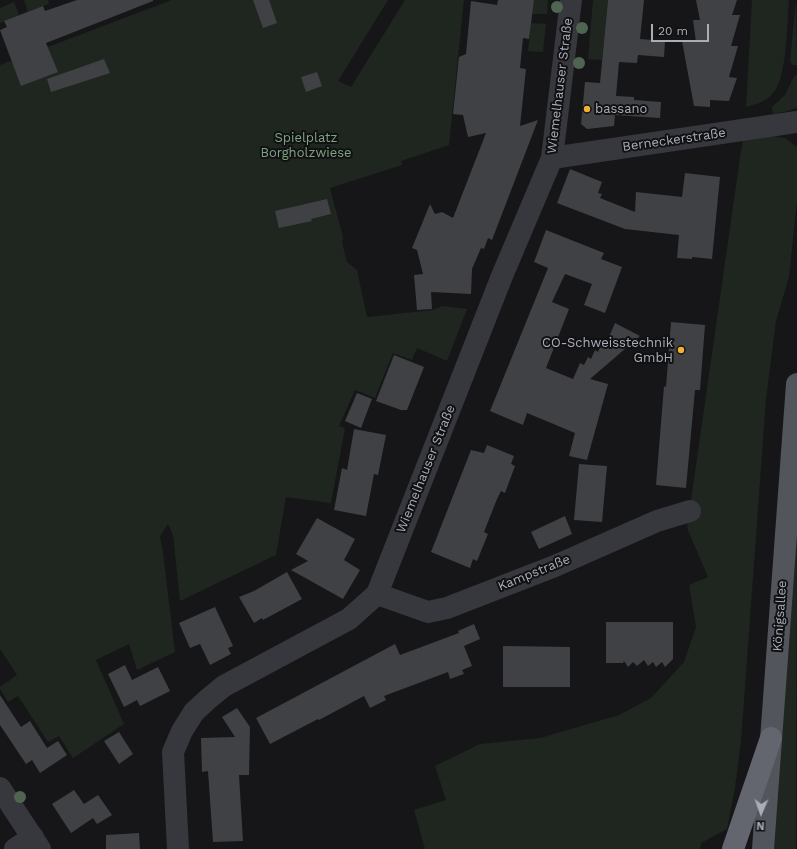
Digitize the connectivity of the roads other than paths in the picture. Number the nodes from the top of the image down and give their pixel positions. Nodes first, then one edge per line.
1 (571, 0) edge
2 (797, 122) edge
3 (552, 158) junction
4 (797, 384) edge
5 (690, 511) dead end
6 (377, 594) junction
7 (771, 738) junction
8 (0, 788) edge
9 (30, 845) edge
10 (178, 849) edge
11 (733, 849) edge
12 (763, 849) edge

1 - 3 street, Wiemelhauser Straße
2 - 3 street, Berneckerstraße
3 - 6 street, Wiemelhauser Straße
4 - 7 main road, Königsallee
5 - 6 street, Kampstraße
6 - 10 street, Wiemelhauser Straße
7 - 11 highway
7 - 12 main road, Königsallee
8 - 9 street

